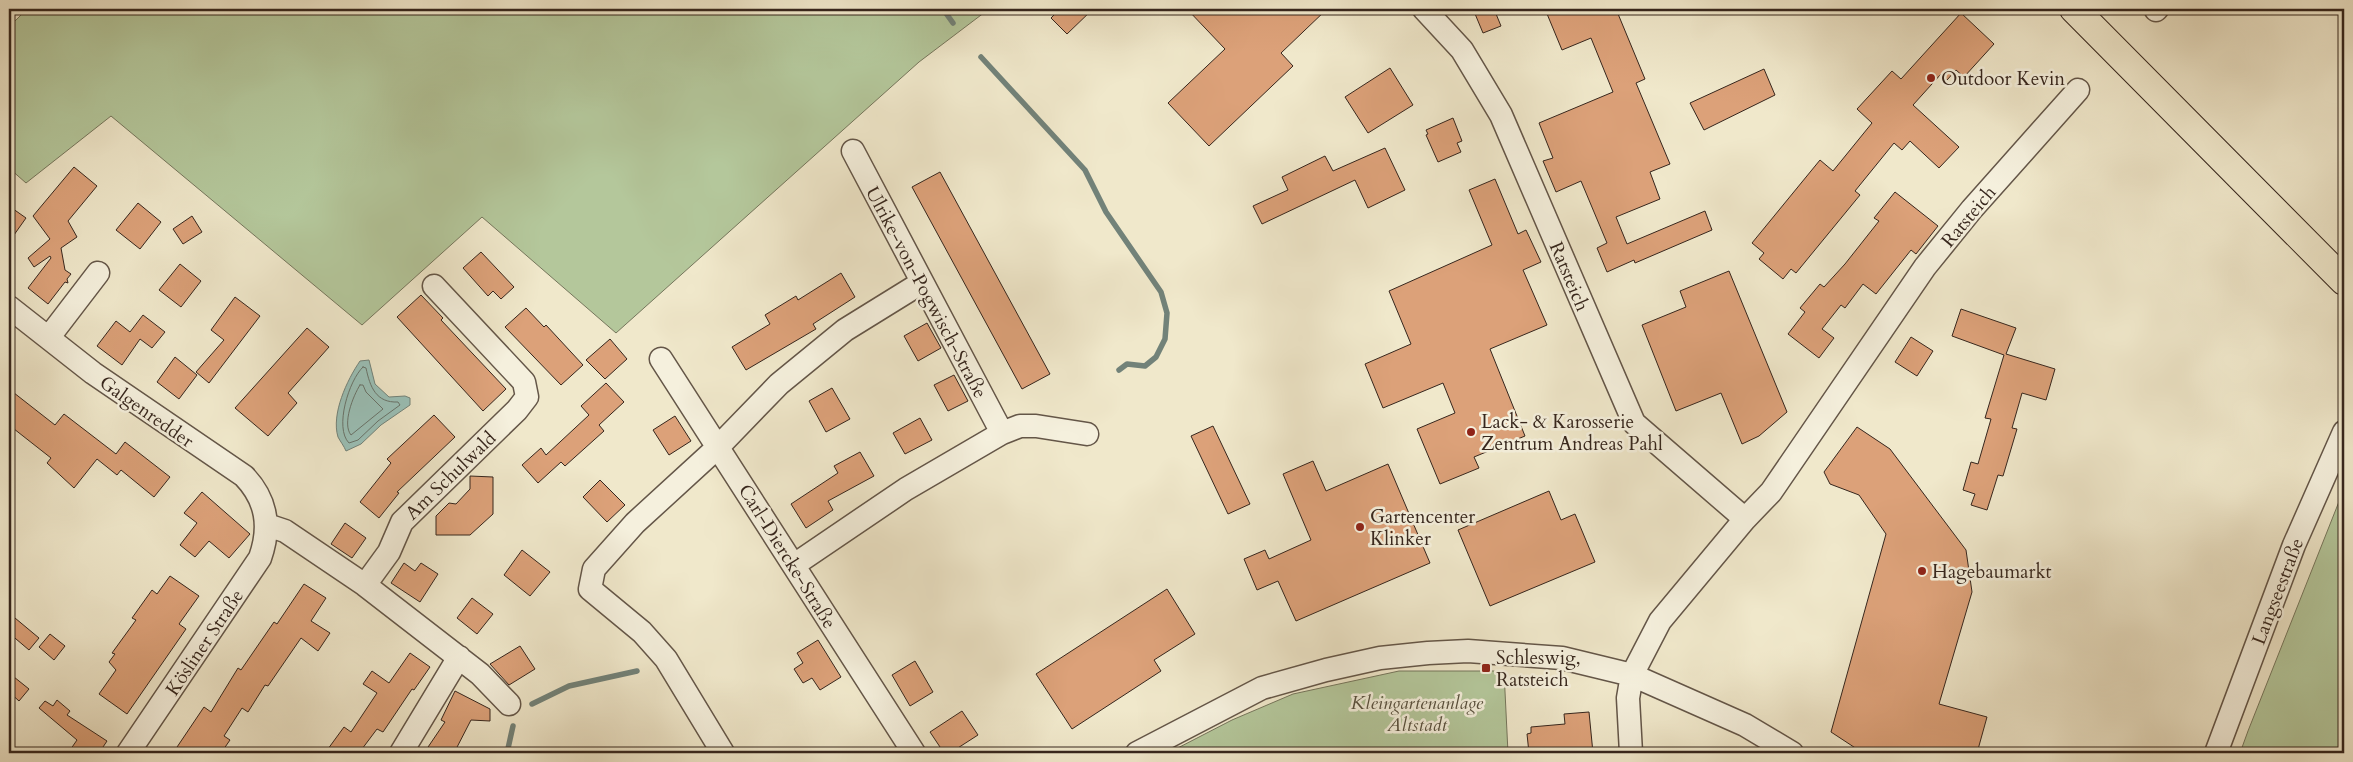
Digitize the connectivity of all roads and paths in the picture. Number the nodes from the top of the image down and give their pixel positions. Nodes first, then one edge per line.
1 (1424, 9) edge
2 (2074, 9) edge
3 (2078, 90) dead end
4 (853, 151) dead end
5 (98, 273) dead end
6 (2344, 281) edge
7 (921, 283) junction
8 (434, 286) dead end
9 (9, 307) edge
10 (49, 337) junction
11 (661, 359) dead end
12 (2344, 432) edge
13 (1002, 433) junction
14 (1087, 434) dead end
15 (718, 447) junction
16 (1745, 519) junction
17 (267, 525) junction
18 (794, 565) junction
19 (365, 585) junction
20 (459, 657) junction
21 (1632, 675) junction
22 (509, 704) dead end
23 (128, 753) edge
24 (401, 753) edge
25 (723, 753) edge
26 (914, 753) edge
27 (1137, 753) edge
28 (1630, 753) edge
29 (1792, 753) edge
30 (2216, 753) edge

1 - 16 street, Ratsteich
2 - 6 main road
3 - 16 street, Ratsteich
4 - 7 street, Ulrike-von-Pogwisch-Straße
5 - 10 street
7 - 13 street, Ulrike-von-Pogwisch-Straße
7 - 15 street
8 - 19 street, Am Schulwald
9 - 10 street, Galgenredder
10 - 17 street, Galgenredder
11 - 15 street, Carl-Diercke-Straße
12 - 30 street, Langseestraße
13 - 14 street
13 - 18 street
15 - 18 street, Carl-Diercke-Straße
15 - 25 street
16 - 21 street, Ratsteich
17 - 19 street
17 - 23 street, Kösliner Straße
18 - 26 street, Carl-Diercke-Straße
19 - 20 street
20 - 22 street
20 - 24 street
21 - 27 street
21 - 28 street, Ratsteich
21 - 29 street

